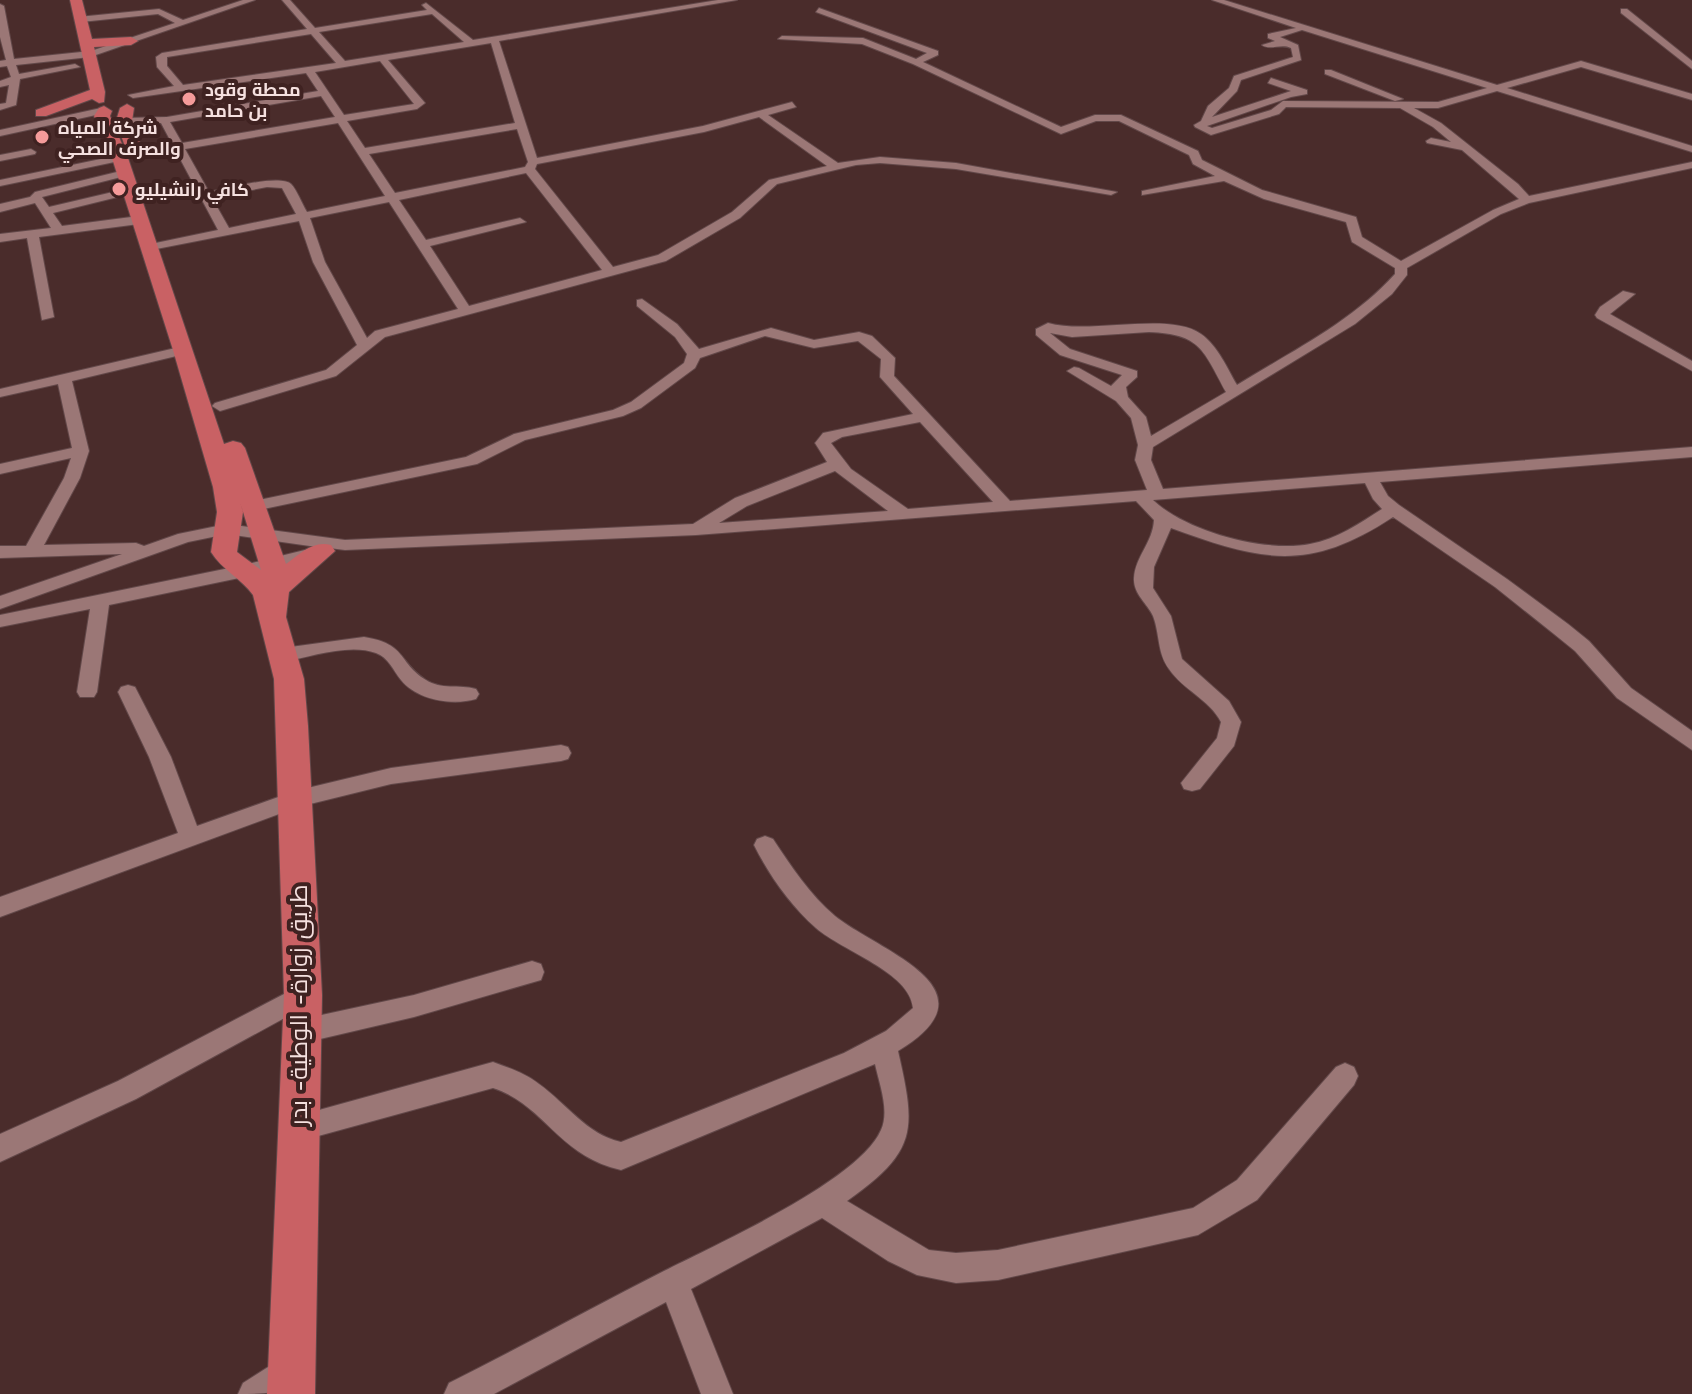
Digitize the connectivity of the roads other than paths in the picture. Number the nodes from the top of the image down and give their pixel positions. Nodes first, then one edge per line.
1 (76, 0) edge
2 (251, 0) edge
3 (286, 0) edge
4 (419, 0) edge
5 (733, 0) edge
6 (1216, 0) edge
7 (0, 6) edge
8 (819, 10) dead end
9 (434, 11) junction
10 (1624, 11) dead end
11 (81, 19) junction
12 (2, 22) edge
13 (183, 23) junction
14 (1306, 28) junction
15 (310, 30) junction
16 (494, 39) junction
17 (782, 39) dead end
18 (131, 41) joint
19 (321, 42) junction
20 (1286, 42) junction
21 (471, 43) junction
22 (307, 44) dead end
23 (1266, 45) dead end
24 (3, 49) edge
25 (89, 51) junction
26 (381, 57) junction
27 (916, 62) junction
28 (191, 63) dead end
29 (5, 64) edge
30 (342, 64) junction
31 (1692, 66) edge
32 (162, 67) junction
33 (309, 70) junction
34 (1328, 72) dead end
35 (15, 79) junction
36 (1271, 81) dead end
37 (0, 84) edge
38 (1692, 84) edge
39 (180, 87) junction
40 (1496, 89) junction
41 (1674, 91) junction
42 (1304, 92) junction
43 (324, 93) junction
44 (1692, 97) edge
45 (1339, 104) junction
46 (114, 105) junction
47 (792, 105) dead end
48 (1402, 105) junction
49 (10, 108) edge
50 (1275, 112) junction
51 (41, 113) joint
52 (762, 115) junction
53 (167, 120) junction
54 (342, 120) junction
55 (1205, 120) junction
56 (57, 121) joint
57 (0, 125) edge
58 (521, 125) junction
59 (1268, 131) dead end
60 (0, 133) edge
61 (1431, 141) dead end
62 (177, 147) junction
63 (1465, 148) junction
64 (1692, 149) edge
65 (31, 152) dead end
66 (363, 152) junction
67 (0, 158) edge
68 (1692, 165) edge
69 (531, 166) junction
70 (836, 167) junction
71 (125, 174) junction
72 (1229, 177) junction
73 (0, 183) edge
74 (0, 190) edge
75 (1111, 192) dead end
76 (1146, 193) dead end
77 (205, 196) junction
78 (393, 198) junction
79 (38, 199) junction
80 (1526, 200) junction
81 (5, 207) edge
82 (46, 211) junction
83 (303, 216) junction
84 (139, 220) junction
85 (520, 222) dead end
86 (59, 230) junction
87 (225, 232) junction
88 (32, 234) junction
89 (0, 238) edge
90 (424, 244) junction
91 (158, 246) junction
92 (1401, 266) junction
93 (611, 273) junction
94 (1628, 294) dead end
95 (642, 303) dead end
96 (466, 311) junction
97 (47, 317) dead end
98 (364, 345) junction
99 (184, 350) junction
100 (695, 355) junction
101 (1692, 367) edge
102 (1074, 371) dead end
103 (64, 378) junction
104 (0, 393) edge
105 (1234, 394) junction
106 (1121, 398) junction
107 (220, 406) junction
108 (924, 417) junction
109 (1146, 445) junction
110 (81, 451) junction
111 (1692, 452) edge
112 (837, 464) junction
113 (0, 469) edge
114 (1370, 477) junction
115 (1148, 495) junction
116 (254, 506) junction
117 (1005, 506) junction
118 (1393, 509) junction
119 (904, 514) junction
120 (1163, 519) junction
121 (227, 529) junction
122 (695, 530) junction
123 (265, 534) junction
124 (157, 547) junction
125 (334, 548) junction
126 (32, 551) junction
127 (0, 552) edge
128 (244, 571) junction
129 (276, 589) junction
130 (100, 600) junction
131 (0, 603) edge
132 (0, 621) edge
133 (283, 655) junction
134 (87, 692) dead end
135 (128, 692) dead end
136 (469, 694) dead end
137 (1692, 742) edge
138 (561, 753) dead end
139 (1192, 783) dead end
140 (295, 799) junction
141 (191, 838) junction
142 (765, 845) dead end
143 (0, 907) edge
144 (532, 972) dead end
145 (303, 1013) junction
146 (884, 1046) junction
147 (1345, 1076) dead end
148 (300, 1128) junction
149 (0, 1148) edge
150 (821, 1201) junction
151 (673, 1282) junction
152 (291, 1381) edge
153 (254, 1394) edge
154 (460, 1394) edge
155 (717, 1394) edge

1 - 11 highway
2 - 13 street
3 - 15 street
4 - 9 street
5 - 16 street
6 - 14 street
7 - 12 street
8 - 27 street
9 - 15 street
9 - 21 street
10 - 31 street
11 - 13 street
11 - 25 highway
12 - 24 street
13 - 18 street
14 - 20 street
14 - 40 street
15 - 19 street
15 - 32 street
16 - 21 street
16 - 58 street
17 - 27 street
18 - 25 highway
19 - 22 street
19 - 30 street
20 - 23 street
20 - 55 street
21 - 26 street
24 - 29 street
25 - 29 street
25 - 35 street
25 - 46 highway
25 - 46 highway
26 - 30 street
26 - 54 street
27 - 72 street
28 - 32 street
29 - 35 street
30 - 33 street
32 - 39 street
33 - 39 street
33 - 43 street
34 - 48 street
35 - 37 street
35 - 49 street
36 - 42 street
38 - 41 street
39 - 46 street
40 - 41 street
40 - 48 street
40 - 64 street
41 - 44 street
42 - 45 street
42 - 55 street
43 - 53 street
43 - 54 street
45 - 48 street
45 - 50 street
46 - 51 highway
46 - 53 street
46 - 56 highway
46 - 71 highway
46 - 91 highway
47 - 52 street
48 - 63 street
50 - 55 street
50 - 59 street
51 - 57 street
52 - 69 street
52 - 70 street
53 - 62 street
54 - 62 street
54 - 66 street
56 - 60 street
58 - 66 street
58 - 69 street
61 - 63 street
62 - 77 street
63 - 80 street
65 - 67 street
66 - 78 street
68 - 80 street
69 - 78 street
69 - 93 street
70 - 75 street
70 - 93 street
71 - 73 street
71 - 79 street
71 - 82 street
71 - 84 highway
72 - 76 street
72 - 92 street
74 - 81 street
77 - 83 street
77 - 87 street
78 - 83 street
78 - 90 street
79 - 81 street
79 - 82 street
80 - 92 street
82 - 86 street
83 - 87 street
83 - 98 street
84 - 86 street
84 - 91 highway
85 - 90 street
86 - 88 street
87 - 91 street
88 - 89 street
88 - 97 street
90 - 96 street
91 - 99 highway
91 - 107 highway
92 - 105 street
93 - 96 street
94 - 101 street
95 - 100 street
96 - 98 street
98 - 107 street
99 - 103 street
99 - 121 highway
100 - 108 street
100 - 116 street
102 - 106 street
103 - 104 street
103 - 110 street
105 - 106 street
105 - 109 street
106 - 109 street
107 - 116 highway
108 - 112 street
108 - 117 street
109 - 115 street
110 - 113 street
110 - 126 street
111 - 114 street
112 - 119 street
112 - 122 street
114 - 115 street
114 - 118 street
115 - 117 street
115 - 120 street
116 - 123 highway
117 - 119 street
118 - 120 street
118 - 137 street
119 - 122 street
120 - 139 street
121 - 123 street
121 - 124 street
121 - 128 highway
122 - 125 street
123 - 125 street
123 - 129 highway
124 - 126 street
124 - 131 street
125 - 129 highway
126 - 127 street
128 - 129 street
128 - 129 highway
128 - 130 street
129 - 133 highway, طريق زوارة- الوطية- بدر
130 - 132 street
130 - 134 street
133 - 136 street
133 - 140 highway, طريق زوارة- الوطية- بدر
135 - 141 street
138 - 140 street
140 - 141 street
140 - 145 highway, طريق زوارة- الوطية- بدر
141 - 143 street
142 - 146 street
144 - 145 street
145 - 148 highway, طريق زوارة- الوطية- بدر
145 - 149 street
146 - 148 street
146 - 150 street
147 - 150 street
148 - 152 highway, طريق زوارة- الوطية- بدر
150 - 151 street
151 - 154 street
151 - 155 street
152 - 153 street

